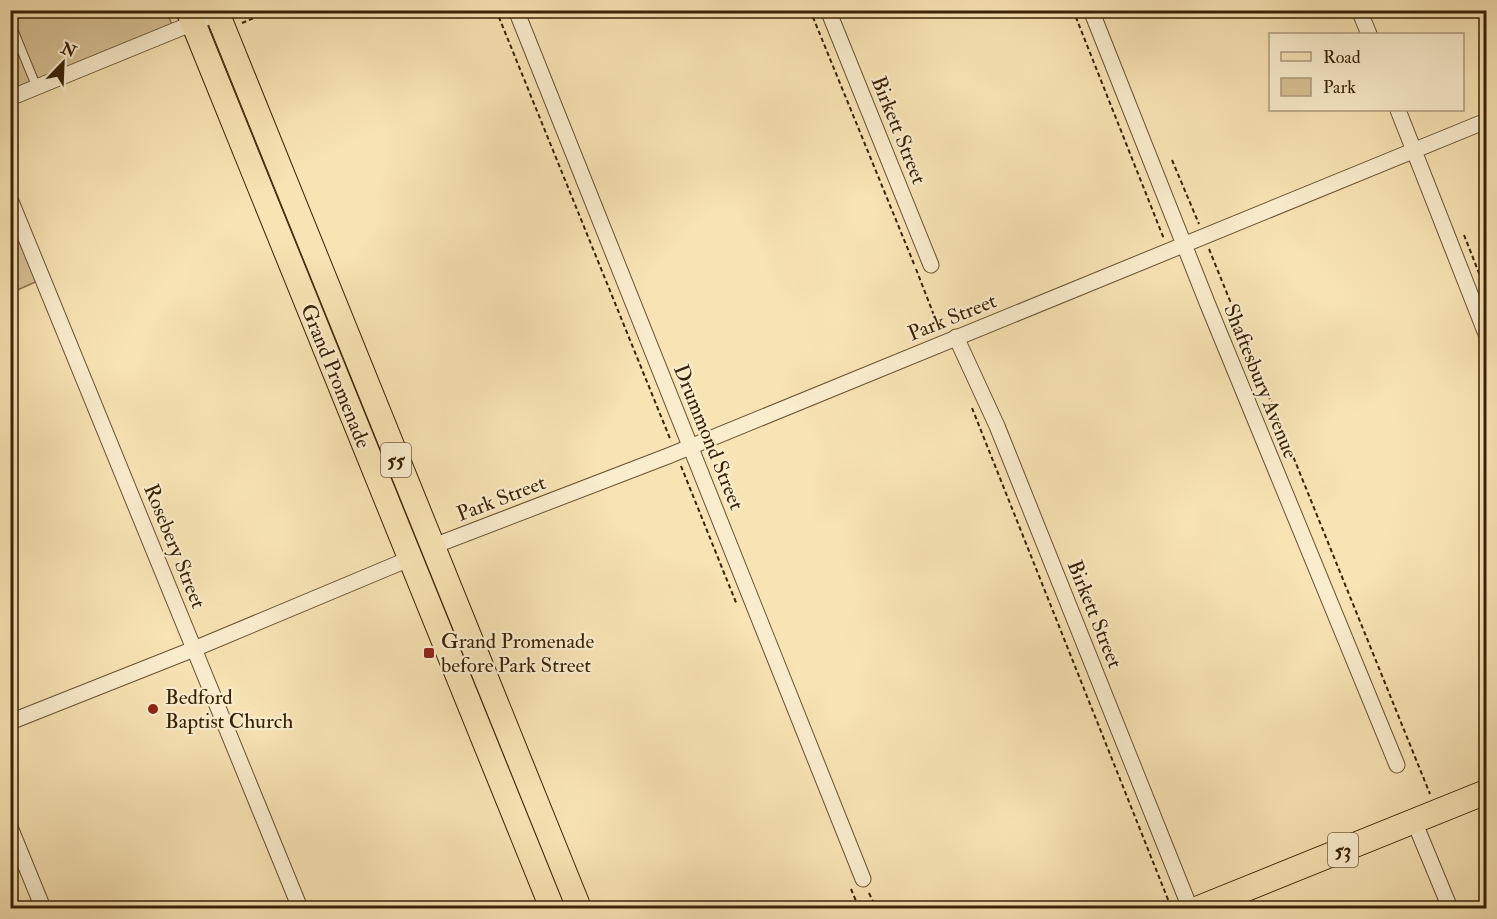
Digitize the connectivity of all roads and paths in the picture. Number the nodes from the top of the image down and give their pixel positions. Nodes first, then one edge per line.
1 (273, 10) edge
2 (516, 10) edge
3 (810, 10) edge
4 (828, 10) edge
5 (1091, 10) edge
6 (1359, 10) edge
7 (219, 12) edge
8 (190, 17) edge
9 (10, 22) edge
10 (239, 24) dead end
11 (1369, 33) edge
12 (37, 88) junction
13 (10, 98) edge
14 (1398, 111) edge
15 (1486, 121) edge
16 (1414, 150) junction
17 (1172, 160) dead end
18 (10, 199) edge
19 (1204, 236) junction
20 (1184, 245) junction
21 (931, 265) dead end
22 (1486, 334) edge
23 (951, 340) junction
24 (972, 409) dead end
25 (690, 447) junction
26 (431, 547) junction
27 (409, 559) junction
28 (194, 649) junction
29 (10, 722) edge
30 (1397, 765) dead end
31 (1486, 792) edge
32 (1431, 796) dead end
33 (1414, 821) junction
34 (10, 827) edge
35 (863, 879) joint
36 (1168, 902) dead end
37 (43, 909) edge
38 (300, 909) edge
39 (552, 909) edge
40 (579, 909) edge
41 (876, 909) edge
42 (1190, 909) edge
43 (1199, 909) edge
44 (1450, 909) edge

1 - 10 path
2 - 25 street, Drummond Street
3 - 23 path
4 - 21 street, Birkett Street
5 - 20 street, Shaftesbury Avenue
6 - 11 street
7 - 8 street
7 - 26 main road, Grand Promenade / 55
8 - 12 street
8 - 27 main road, Grand Promenade / 55
9 - 12 lane
12 - 13 street
14 - 16 street
15 - 16 street, Park Street
16 - 19 street, Park Street
16 - 22 street
17 - 19 path
18 - 28 street, Rosebery Street
19 - 20 street, Park Street
19 - 32 path
20 - 23 street, Park Street
20 - 30 street, Shaftesbury Avenue
23 - 25 street, Park Street
23 - 42 street, Birkett Street
24 - 36 path
25 - 26 street, Park Street
25 - 35 street, Drummond Street
26 - 40 main road, Grand Promenade / 55
27 - 28 street
27 - 39 main road, Grand Promenade / 55
28 - 29 street
28 - 38 street, Rosebery Street
31 - 33 main road, 53
33 - 43 main road, 53
33 - 44 street
34 - 37 street
35 - 41 path

